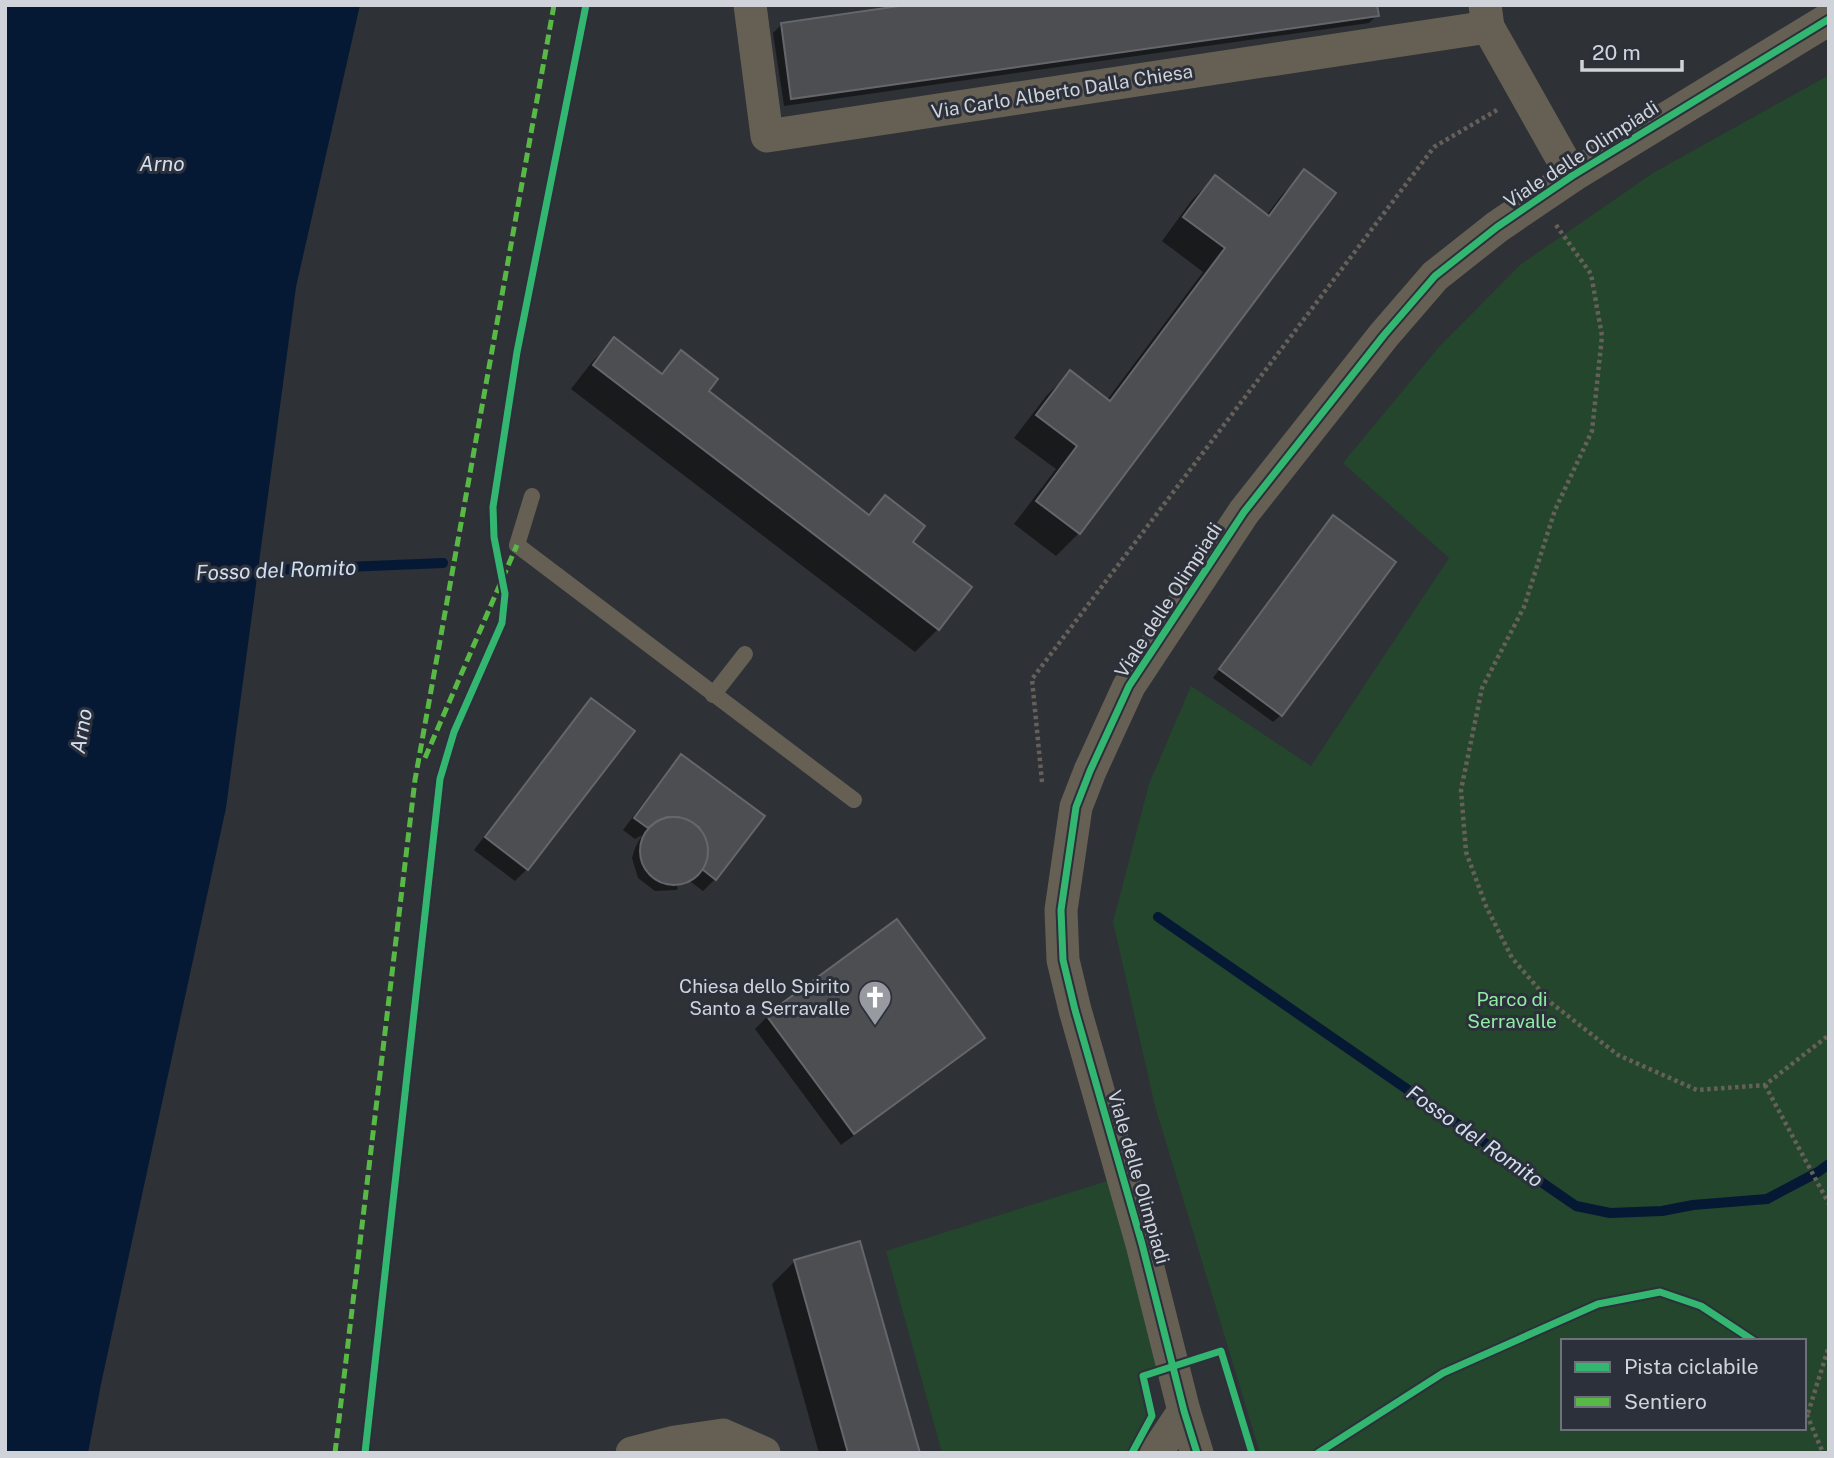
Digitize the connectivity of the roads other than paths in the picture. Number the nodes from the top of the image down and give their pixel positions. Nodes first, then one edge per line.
1 (750, 5) edge
2 (1486, 16) edge
3 (1829, 19) edge
4 (1572, 176) junction
5 (532, 496) dead end
6 (746, 654) dead end
7 (713, 695) junction
8 (854, 800) dead end
9 (1184, 1411) junction
10 (632, 1453) edge
11 (764, 1453) edge
12 (1156, 1453) edge
13 (1197, 1453) edge

1 - 2 street, Via Carlo Alberto Dalla Chiesa
2 - 4 street
3 - 4 street, Viale delle Olimpiadi
4 - 9 street, Viale delle Olimpiadi
5 - 7 lane
6 - 7 lane
7 - 8 lane
9 - 12 street
9 - 13 street, Viale delle Olimpiadi
10 - 11 street

